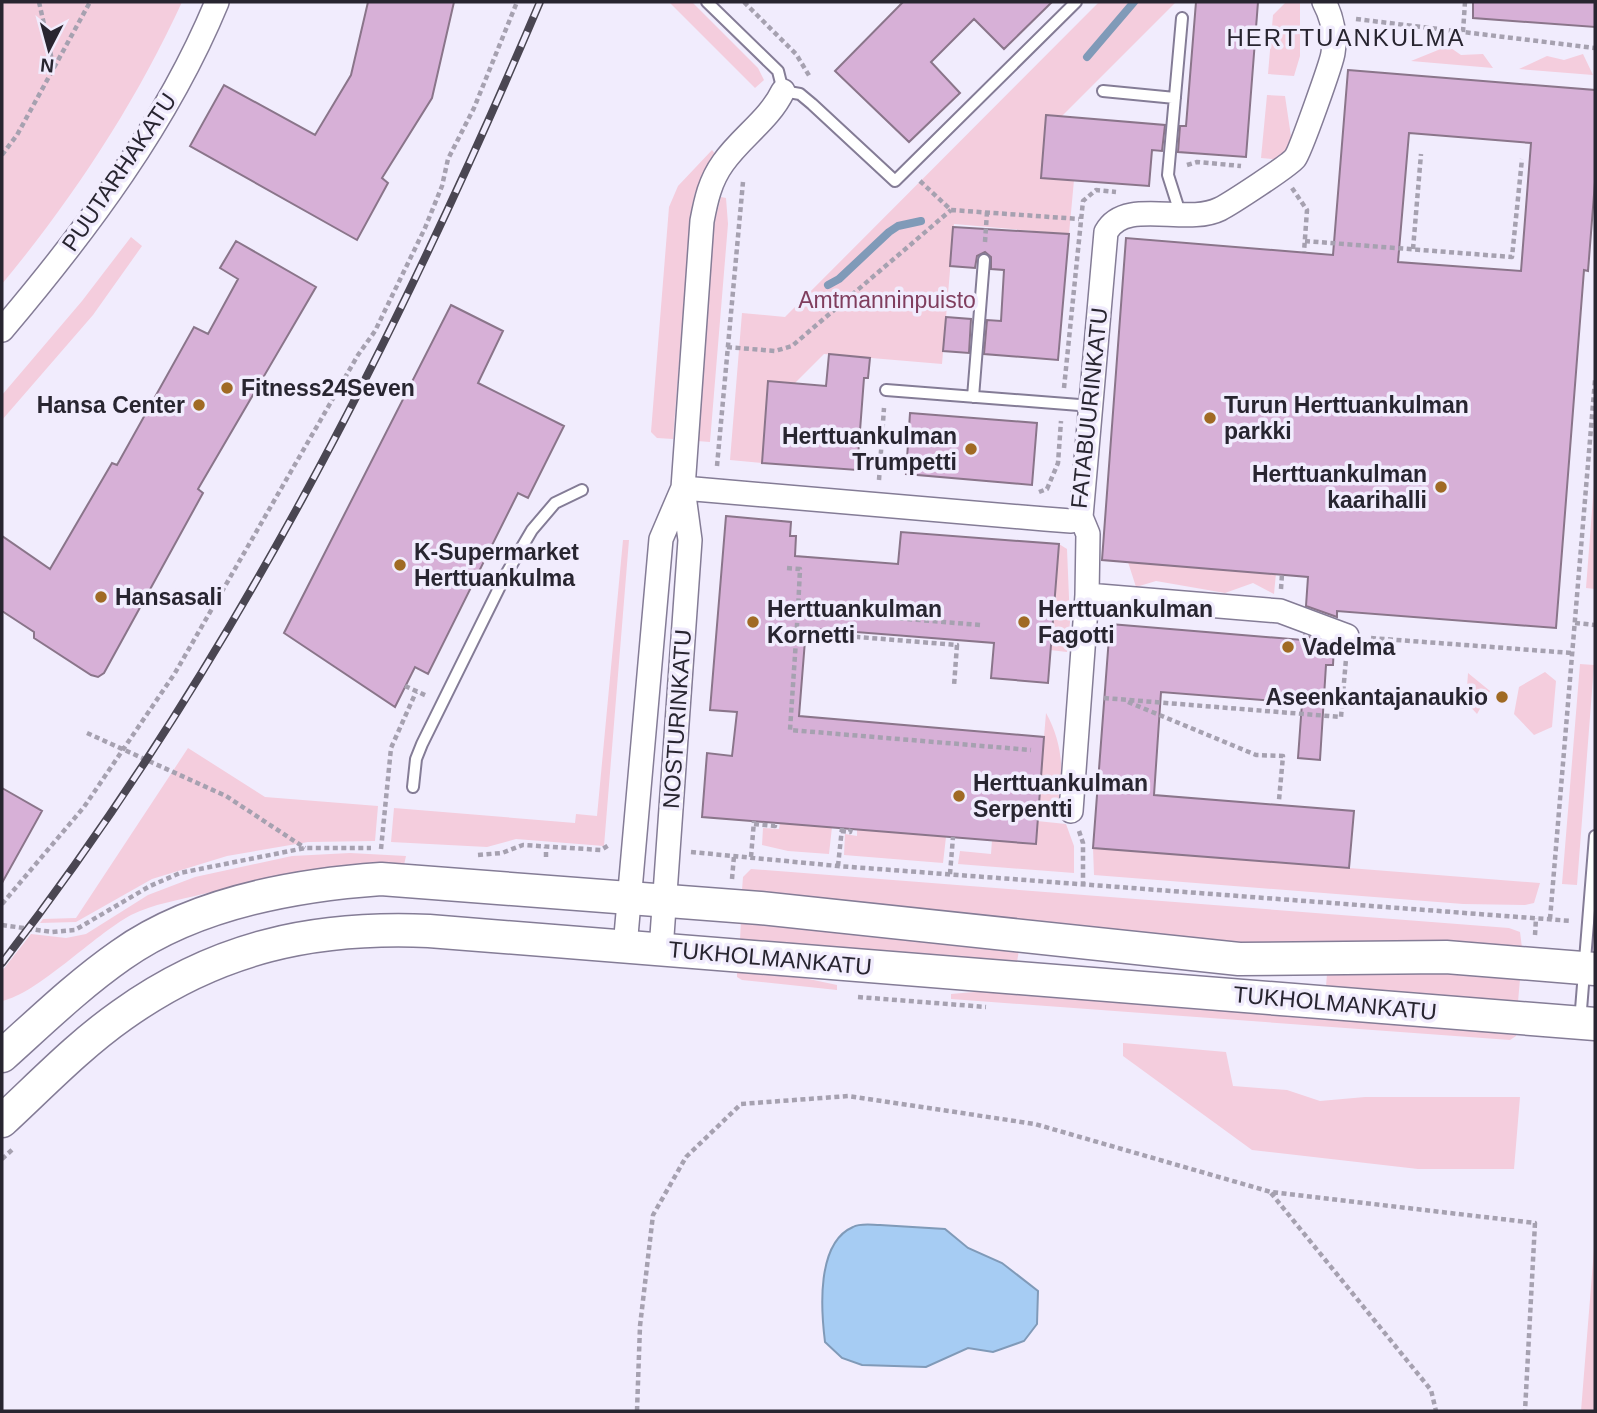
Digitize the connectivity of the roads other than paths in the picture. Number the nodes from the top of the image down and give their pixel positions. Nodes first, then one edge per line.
1 (217, 2) edge
2 (707, 2) edge
3 (1076, 2) edge
4 (1328, 10) edge
5 (1182, 18) dead end
6 (783, 91) junction
7 (1103, 91) dead end
8 (1175, 98) junction
9 (1181, 216) junction
10 (984, 260) road end
11 (2, 330) edge
12 (886, 390) road end
13 (973, 397) junction
14 (1092, 407) junction
15 (683, 488) junction
16 (582, 490) dead end
17 (1081, 517) junction
18 (1087, 595) junction
19 (1348, 636) road end
20 (413, 787) dead end
21 (1071, 811) road end
22 (1595, 836) edge
23 (629, 897) junction
24 (665, 900) junction
25 (625, 947) junction
26 (661, 950) junction
27 (1590, 968) edge
28 (1588, 1024) edge
29 (3, 1052) edge
30 (12, 1113) edge

1 - 11 street, PUUTARHAKATU
2 - 6 lane
3 - 6 lane
4 - 9 street, FATABUURINKATU
5 - 8 lane
6 - 15 street, NOSTURINKATU
7 - 8 lane
8 - 9 lane
9 - 14 street, FATABUURINKATU
10 - 13 lane
12 - 13 lane
13 - 14 lane
14 - 17 street, FATABUURINKATU
15 - 17 street, FATABUURINKATU
15 - 23 street, NOSTURINKATU
15 - 24 street, NOSTURINKATU
16 - 20 lane
17 - 18 street
18 - 19 street
18 - 21 street
22 - 27 lane
23 - 24 main road, TUKHOLMANKATU
23 - 25 street, NOSTURINKATU
23 - 29 main road, TUKHOLMANKATU
24 - 26 street, NOSTURINKATU
24 - 27 main road, TUKHOLMANKATU
25 - 26 main road, TUKHOLMANKATU
25 - 30 main road, TUKHOLMANKATU
26 - 28 main road, TUKHOLMANKATU
27 - 28 lane
29 - 30 main road

